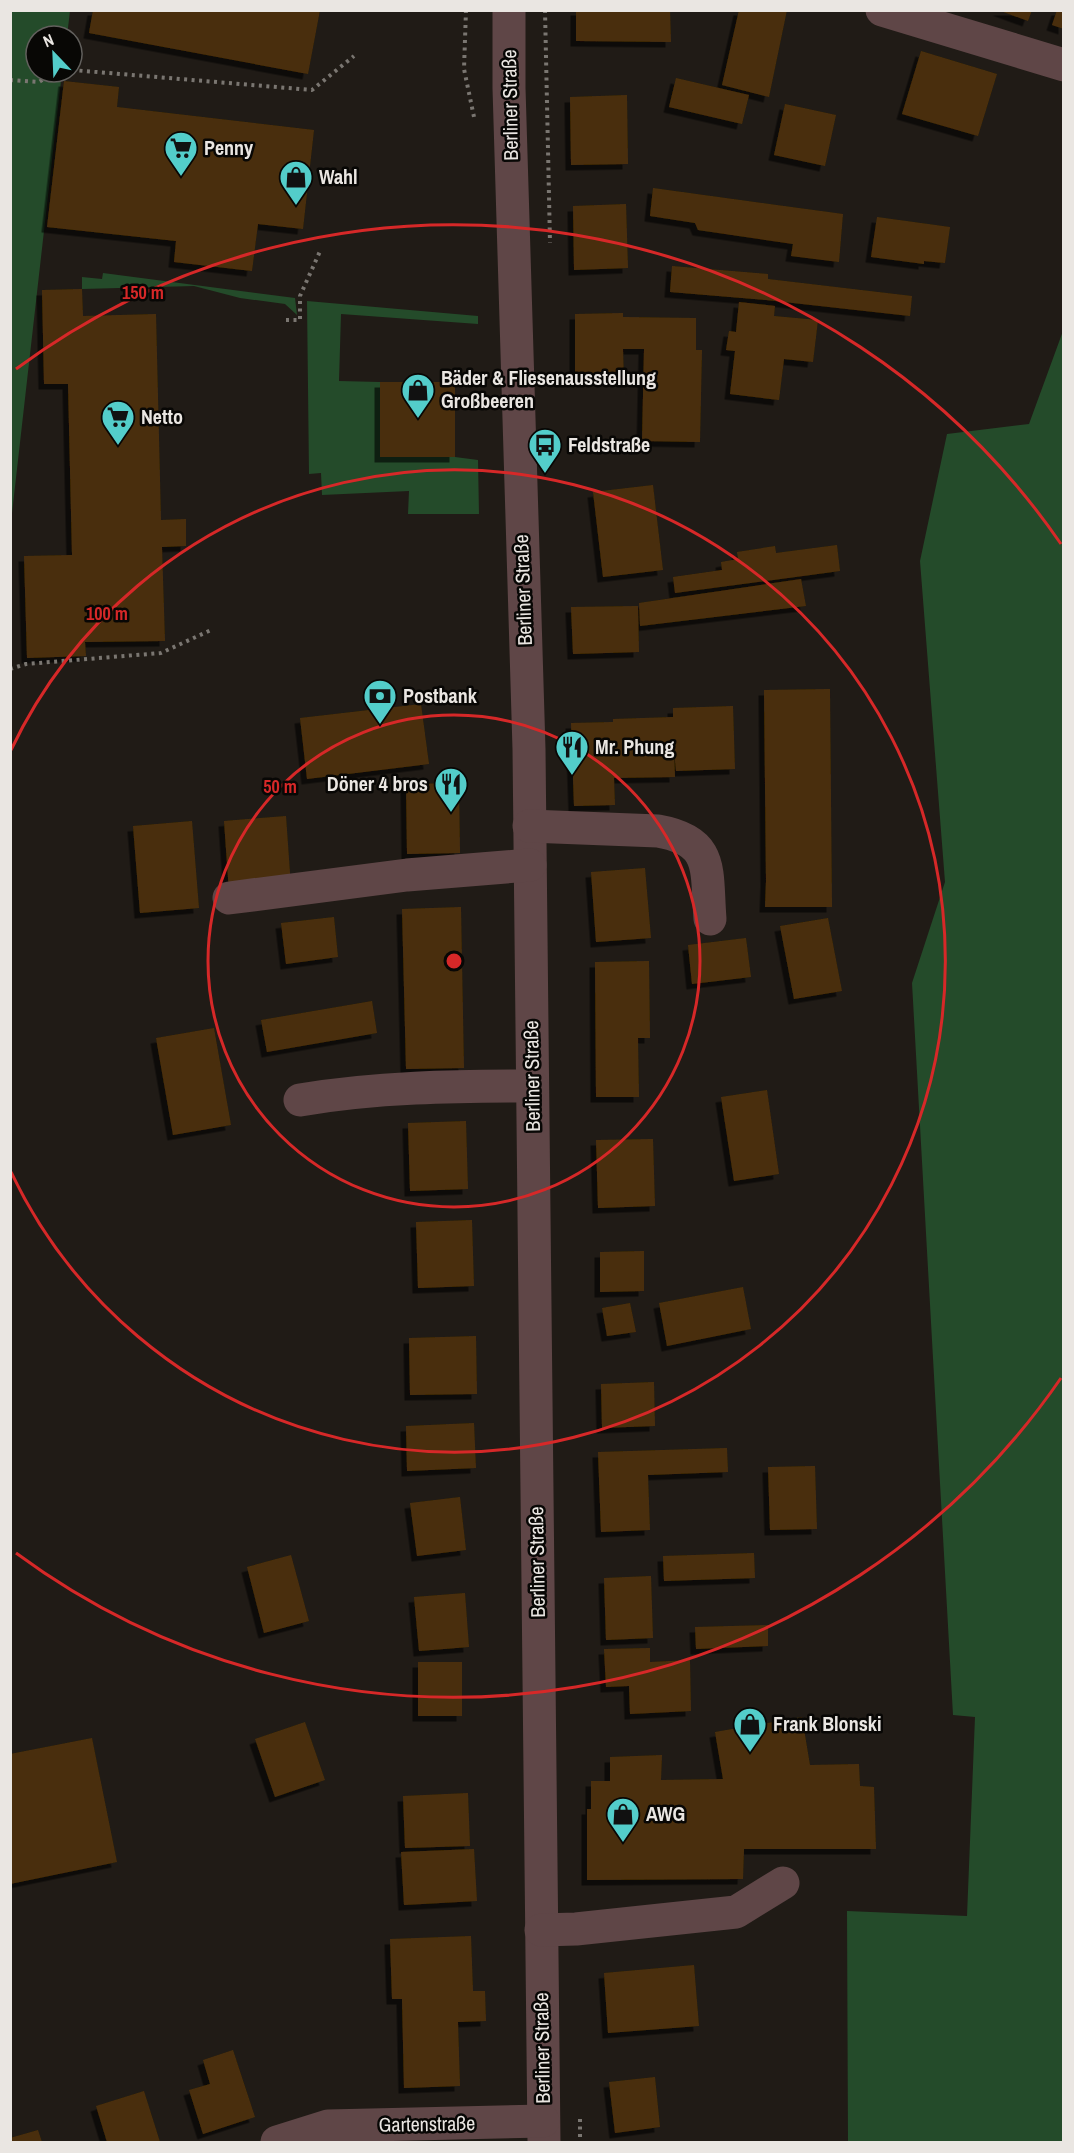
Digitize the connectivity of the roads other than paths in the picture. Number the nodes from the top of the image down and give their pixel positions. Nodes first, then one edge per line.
1 (509, 10) edge
2 (882, 10) edge
3 (1064, 65) edge
4 (529, 826) junction
5 (530, 865) junction
6 (229, 898) dead end
7 (710, 919) dead end
8 (532, 1086) junction
9 (300, 1100) dead end
10 (783, 1883) dead end
11 (541, 1930) junction
12 (544, 2132) edge
13 (277, 2142) edge

1 - 4 street, Berliner Straße
2 - 3 street
4 - 5 street, Berliner Straße
4 - 7 street
5 - 6 street
5 - 8 street, Berliner Straße
8 - 9 street
8 - 11 street, Berliner Straße
10 - 11 street
11 - 12 street, Berliner Straße
12 - 13 street, Gartenstraße

